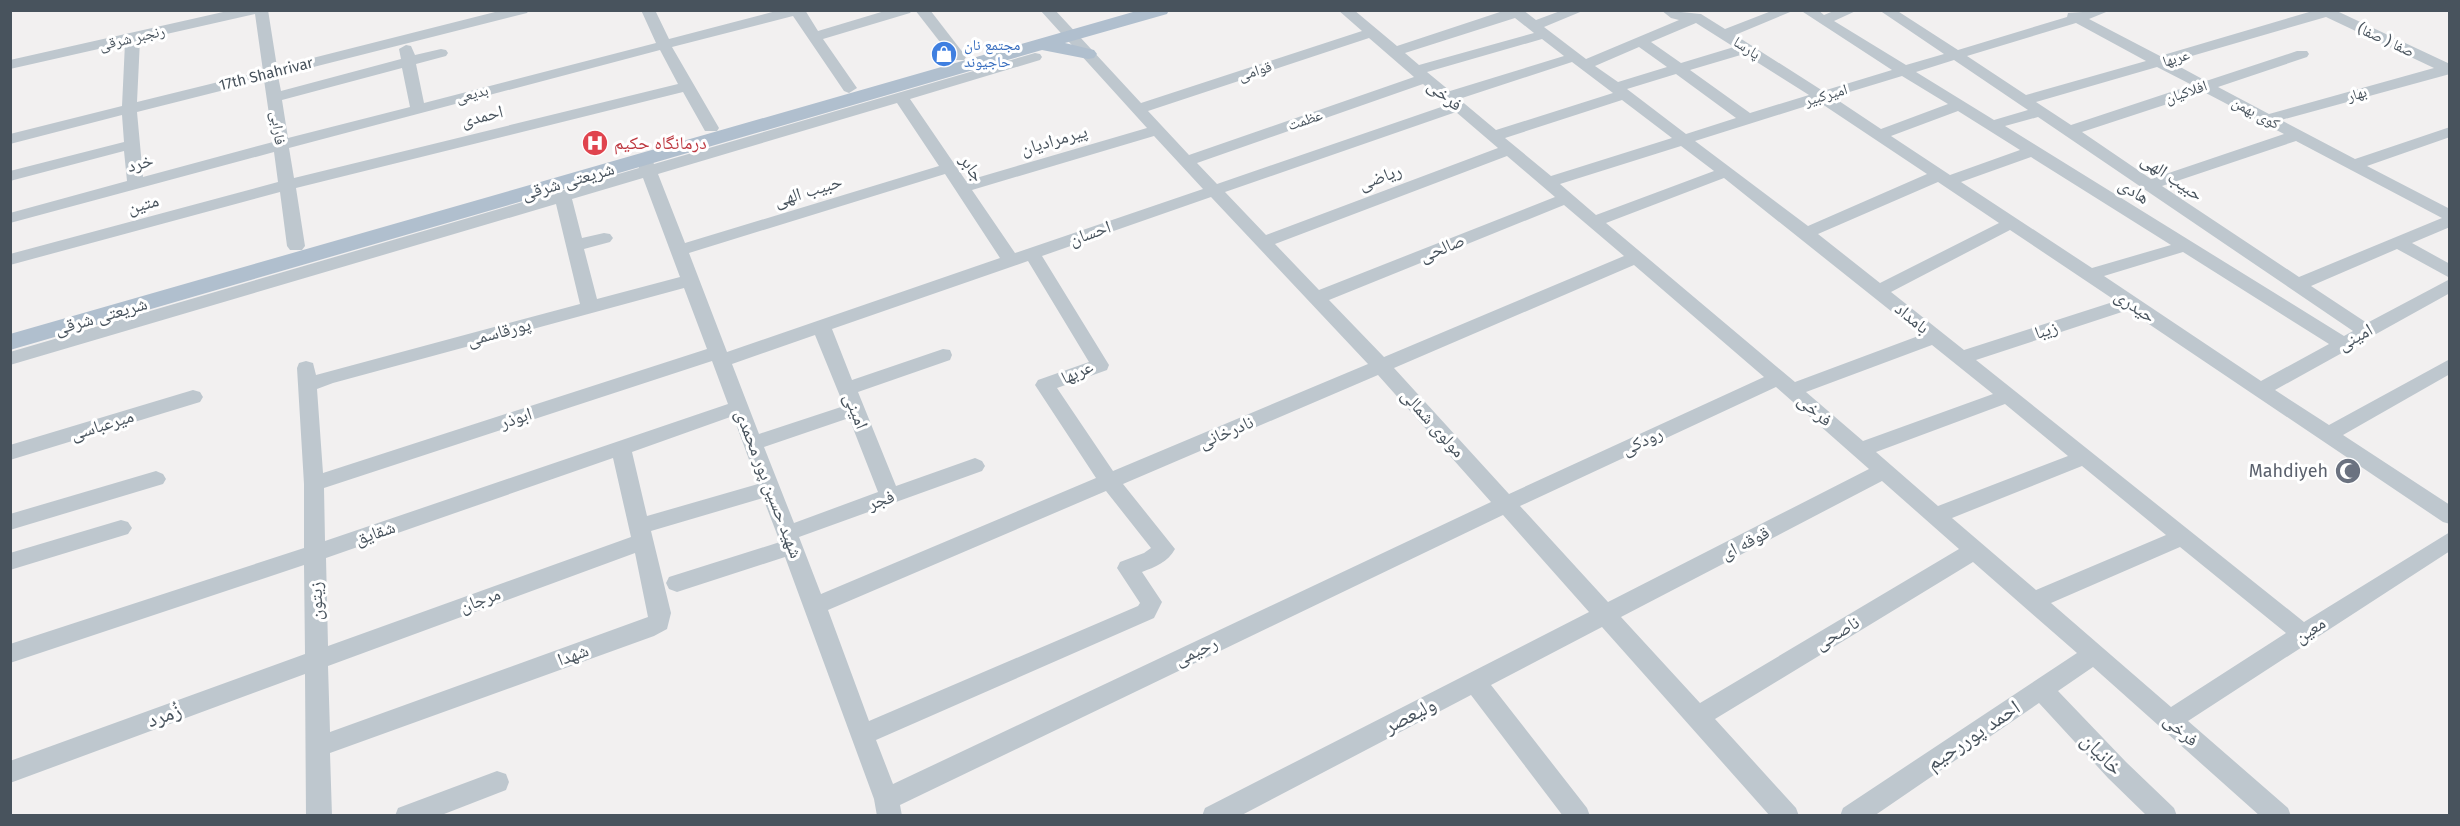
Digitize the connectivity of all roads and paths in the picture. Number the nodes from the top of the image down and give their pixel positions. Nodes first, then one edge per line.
1 (253, 10) edge
2 (261, 10) edge
3 (522, 10) edge
4 (648, 10) edge
5 (905, 10) edge
6 (922, 10) edge
7 (1047, 10) edge
8 (1120, 10) edge
9 (1371, 10) edge
10 (1578, 10) edge
11 (1668, 10) edge
12 (1788, 10) edge
13 (1808, 10) edge
14 (1851, 10) edge
15 (1886, 10) edge
16 (2063, 10) edge
17 (2104, 10) edge
18 (797, 11) edge
19 (1156, 11) edge
20 (2328, 11) edge
21 (1515, 12) edge
22 (1348, 13) edge
23 (1696, 18) junction
24 (2078, 18) junction
25 (1823, 20) junction
26 (1538, 30) junction
27 (1067, 32) junction
28 (1371, 33) junction
29 (1725, 34) junction
30 (814, 37) junction
31 (132, 38) junction
32 (405, 39) junction
33 (1640, 41) junction
34 (664, 45) junction
35 (1747, 48) junction
36 (997, 52) junction
37 (1394, 52) junction
38 (441, 53) dead end
39 (1028, 54) junction
40 (1088, 54) junction
41 (2302, 54) dead end
42 (1956, 55) junction
43 (1579, 61) junction
44 (408, 62) junction
45 (2161, 63) junction
46 (10, 65) edge
47 (1678, 69) junction
48 (2448, 69) edge
49 (954, 70) junction
50 (1905, 71) junction
51 (270, 73) junction
52 (1421, 75) junction
53 (687, 86) junction
54 (2204, 86) junction
55 (849, 88) junction
56 (1619, 92) junction
57 (1821, 96) junction
58 (274, 97) junction
59 (901, 97) junction
60 (2024, 101) junction
61 (1454, 102) junction
62 (1960, 105) junction
63 (417, 109) junction
64 (1139, 109) junction
65 (129, 110) junction
66 (2040, 112) junction
67 (1748, 119) junction
68 (2267, 119) junction
69 (1991, 124) junction
70 (711, 128) junction
71 (1158, 130) junction
72 (2070, 132) junction
73 (2450, 132) edge
74 (1879, 135) junction
75 (2297, 135) junction
76 (1495, 136) junction
77 (10, 139) edge
78 (1684, 140) junction
79 (131, 145) junction
80 (281, 145) junction
81 (1511, 149) junction
82 (2033, 151) junction
83 (1186, 161) junction
84 (647, 165) junction
85 (2353, 165) junction
86 (948, 168) junction
87 (1726, 172) junction
88 (10, 176) edge
89 (1943, 178) junction
90 (1550, 183) junction
91 (135, 184) junction
92 (286, 185) junction
93 (2149, 185) junction
94 (961, 188) junction
95 (1214, 191) junction
96 (563, 196) junction
97 (1568, 198) junction
98 (2450, 216) edge
99 (10, 218) edge
100 (2450, 221) edge
101 (1594, 222) junction
102 (2011, 223) junction
103 (1806, 233) junction
104 (604, 238) dead end
105 (1263, 242) junction
106 (2399, 243) junction
107 (296, 246) junction
108 (574, 246) junction
109 (2185, 246) junction
110 (680, 250) junction
111 (1032, 254) junction
112 (1636, 258) junction
113 (10, 260) edge
114 (1011, 261) junction
115 (2450, 272) edge
116 (2089, 275) junction
117 (691, 280) junction
118 (2297, 285) junction
119 (2450, 285) edge
120 (1879, 291) junction
121 (1317, 298) junction
122 (2130, 303) junction
123 (590, 308) junction
124 (10, 326) edge
125 (821, 326) junction
126 (2366, 331) junction
127 (1935, 337) junction
128 (10, 342) edge
129 (2343, 344) junction
130 (720, 356) junction
131 (943, 356) dead end
132 (1961, 358) junction
133 (10, 359) edge
134 (2450, 365) edge
135 (1382, 367) junction
136 (307, 377) joint
137 (1785, 384) junction
138 (847, 389) junction
139 (2260, 390) junction
140 (2008, 396) junction
141 (193, 397) dead end
142 (739, 406) junction
143 (855, 409) junction
144 (2327, 435) junction
145 (753, 443) junction
146 (621, 448) junction
147 (1860, 450) junction
148 (10, 453) edge
149 (2085, 457) junction
150 (975, 466) dead end
151 (1884, 471) junction
152 (156, 479) dead end
153 (1109, 481) junction
154 (314, 484) junction
155 (770, 488) junction
156 (890, 496) junction
157 (1506, 504) junction
158 (1935, 516) junction
159 (2450, 516) edge
160 (10, 522) edge
161 (121, 528) dead end
162 (641, 533) junction
163 (2183, 537) junction
164 (790, 540) junction
165 (2450, 540) edge
166 (1975, 550) junction
167 (315, 554) junction
168 (10, 562) edge
169 (677, 584) dead end
170 (2033, 601) junction
171 (815, 606) junction
172 (1606, 615) junction
173 (2303, 634) junction
174 (10, 654) edge
175 (2094, 654) junction
176 (317, 659) junction
177 (1475, 682) junction
178 (2041, 689) junction
179 (1698, 717) junction
180 (2170, 720) junction
181 (862, 735) junction
182 (318, 747) junction
183 (10, 772) edge
184 (497, 782) dead end
185 (888, 807) edge
186 (319, 816) edge
187 (407, 816) edge
188 (1214, 816) edge
189 (1578, 816) edge
190 (1787, 816) edge
191 (1852, 816) edge
192 (2165, 816) edge
193 (2279, 816) edge

1 - 31 street, رنجبر شرقی
2 - 51 street, فارابی
3 - 32 street, 17th Shahrivar
4 - 34 street
5 - 30 street
6 - 49 street
7 - 27 street, مولوی شمالی
8 - 27 main road, شریعتی شرقی
9 - 22 street
10 - 26 street, عظمت
11 - 23 street, پارسا
12 - 29 street
13 - 25 street, هادی
14 - 25 street
15 - 42 street, حبیب الهی
16 - 24 street, کوی بهمن
17 - 24 street, امیرکبیر
18 - 30 street
18 - 34 street, بدیعی
19 - 27 main road, شریعتی شرقی
20 - 45 street, عربها
20 - 48 street, صفا ( صفا)
21 - 26 street, بامداد
21 - 37 street
22 - 28 street, فرخی
23 - 29 street, پارسا
23 - 33 street, احسان
24 - 42 street, امیرکبیر
24 - 45 street, کوی بهمن
25 - 50 street, هادی
26 - 43 street, بامداد
26 - 52 street, عظمت
27 - 36 main road, شریعتی شرقی
27 - 39 main road, شریعتی شرقی
27 - 40 street, مولوی شمالی
28 - 37 street, فرخی
28 - 64 street, قوامی
29 - 35 street, پارسا
30 - 55 street
31 - 46 street, رنجبر شرقی
31 - 65 street
32 - 44 street
32 - 51 street, 17th Shahrivar
33 - 43 street, احسان
33 - 47 street
34 - 53 street
34 - 63 street, بدیعی
35 - 47 street
35 - 57 street, پارسا
36 - 39 main road, شریعتی شرقی
36 - 49 main road, شریعتی شرقی
37 - 52 street, فرخی
38 - 44 street
39 - 40 main road
39 - 49 street
40 - 64 street, مولوی شمالی
41 - 54 street, افلاکیان
42 - 50 street, امیرکبیر
42 - 60 street, حبیب الهی
43 - 56 street, بامداد
43 - 61 street, احسان
44 - 58 street
44 - 63 street
45 - 54 street, کوی بهمن
45 - 60 street, عربها
47 - 56 street
47 - 67 street
48 - 68 street, بهار
49 - 55 main road, شریعتی شرقی
49 - 59 street, شریعتی شرقی
49 - 84 main road, شریعتی شرقی
50 - 57 street, امیرکبیر
50 - 62 street, هادی
51 - 58 street, فارابی
51 - 65 street, 17th Shahrivar
52 - 61 street, فرخی
52 - 83 street, عظمت
53 - 70 street
53 - 92 street, احمدی
54 - 68 street, کوی بهمن
54 - 72 street, افلاکیان
55 - 70 main road, شریعتی شرقی
56 - 76 street
56 - 78 street, بامداد
57 - 67 street, امیرکبیر
57 - 74 street, حیدری
58 - 80 street, فارابی
59 - 84 street, شریعتی شرقی
59 - 86 street, جابر
60 - 66 street, حبیب الهی
61 - 76 street, فرخی
61 - 95 street, احسان
62 - 69 street, هادی
62 - 74 street
63 - 80 street, بدیعی
64 - 71 street, مولوی شمالی
65 - 77 street, 17th Shahrivar
65 - 79 street
66 - 69 street
66 - 72 street, حبیب الهی
67 - 78 street, امیرکبیر
68 - 75 street, کوی بهمن
69 - 82 street, هادی
70 - 107 main road, شریعتی شرقی
71 - 83 street, مولوی شمالی
71 - 94 street, پیرمرادیان
72 - 93 street, حبیب الهی
73 - 85 street
74 - 89 street, حیدری
75 - 85 street, کوی بهمن
75 - 93 street
76 - 81 street, فرخی
78 - 87 street, بامداد
78 - 90 street, امیرکبیر
79 - 88 street
79 - 91 street
80 - 91 street, خرد
80 - 92 street, فارابی
81 - 90 street, فرخی
81 - 105 street, ریاضی
82 - 89 street
82 - 109 street, هادی
83 - 95 street, مولوی شمالی
84 - 96 street, شریعتی شرقی
84 - 110 street, شهید حسین پور محمدی
84 - 128 main road, شریعتی شرقی
85 - 98 street, کوی بهمن
86 - 94 street, جابر
86 - 110 street, حبیب الهی
87 - 101 street
87 - 103 street, بامداد
89 - 102 street, حیدری
89 - 103 street
90 - 97 street, فرخی
91 - 99 street, خرد
92 - 107 street, فارابی
92 - 113 street, متین
93 - 118 street, حبیب الهی
94 - 114 street, جابر
95 - 105 street, مولوی شمالی
95 - 111 street, احسان
96 - 108 street
96 - 133 street, شریعتی شرقی
97 - 101 street, فرخی
97 - 121 street, صالحی
100 - 106 street
101 - 112 street, فرخی
102 - 116 street, حیدری
102 - 120 street
103 - 120 street, بامداد
104 - 108 street
105 - 121 street, مولوی شمالی
106 - 115 street
106 - 118 street
107 - 124 main road, شریعتی شرقی
108 - 123 street
109 - 116 street
109 - 129 street, هادی
110 - 117 street, شهید حسین پور محمدی
111 - 114 street, احسان
111 - 153 street, عربها
112 - 135 street, نادرخانی
112 - 137 street, فرخی
114 - 125 street, احسان
116 - 122 street, حیدری
117 - 123 street, پورقاسمی
117 - 130 street, شهید حسین پور محمدی
118 - 126 street, حبیب الهی
119 - 126 street, امینی
120 - 127 street, بامداد
121 - 135 street, مولوی شمالی
122 - 132 street, زیبا
122 - 139 street, حیدری
123 - 136 street, پورقاسمی
125 - 130 street, احسان
125 - 138 street, امینی
126 - 129 street, امینی
127 - 132 street, بامداد
127 - 137 street
129 - 139 street, امینی
130 - 142 street, شهید حسین پور محمدی
130 - 154 street, ابوذر
131 - 138 street
132 - 140 street, بامداد
134 - 144 street
135 - 153 street, نادرخانی
135 - 157 street, مولوی شمالی
136 - 154 street, زیتون
137 - 147 street, فرخی
137 - 157 street, رودکی
138 - 143 street, امینی
139 - 144 street, حیدری
140 - 147 street
140 - 149 street, بامداد
141 - 148 street, میرعباسی
142 - 145 street, شهید حسین پور محمدی
142 - 146 street, شقایق
143 - 145 street
143 - 156 street, امینی
144 - 159 street, حیدری
145 - 155 street, شهید حسین پور محمدی
146 - 162 street, شهدا
146 - 167 street, شقایق
147 - 151 street, فرخی
149 - 158 street
149 - 163 street, بامداد
150 - 156 street, فجر
151 - 158 street, فرخی
151 - 172 street, قوقه ای
152 - 160 street
153 - 171 street, نادرخانی
153 - 181 street
154 - 167 street, زیتون
155 - 162 street, مرجان
155 - 164 street, شهید حسین پور محمدی
156 - 164 street, فجر
157 - 172 street, مولوی شمالی
157 - 185 street, رحیمی
158 - 166 street, فرخی
161 - 168 street
162 - 176 street, مرجان
162 - 182 street, شهدا
163 - 170 street
163 - 173 street, بامداد
164 - 169 street, فجر
164 - 171 street, شهید حسین پور محمدی
165 - 173 street, معین
166 - 170 street, فرخی
166 - 179 street, ناصحی
167 - 174 street, شقایق
167 - 176 street, زیتون
170 - 175 street, فرخی
171 - 181 street, شهید حسین پور محمدی
172 - 177 street, ولیعصر
172 - 179 street, مولوی شمالی
173 - 180 street, معین
175 - 178 street, احمد پوررحیم
175 - 180 street, فرخی
176 - 182 street, زیتون
176 - 183 street, زُمرد
177 - 188 street, ولیعصر
177 - 189 street
178 - 191 street, احمد پوررحیم
178 - 192 street, خانیان
179 - 190 street, مولوی شمالی
180 - 193 street, فرخی
181 - 185 street, شهید حسین پور محمدی
182 - 186 street, زیتون
184 - 187 street

